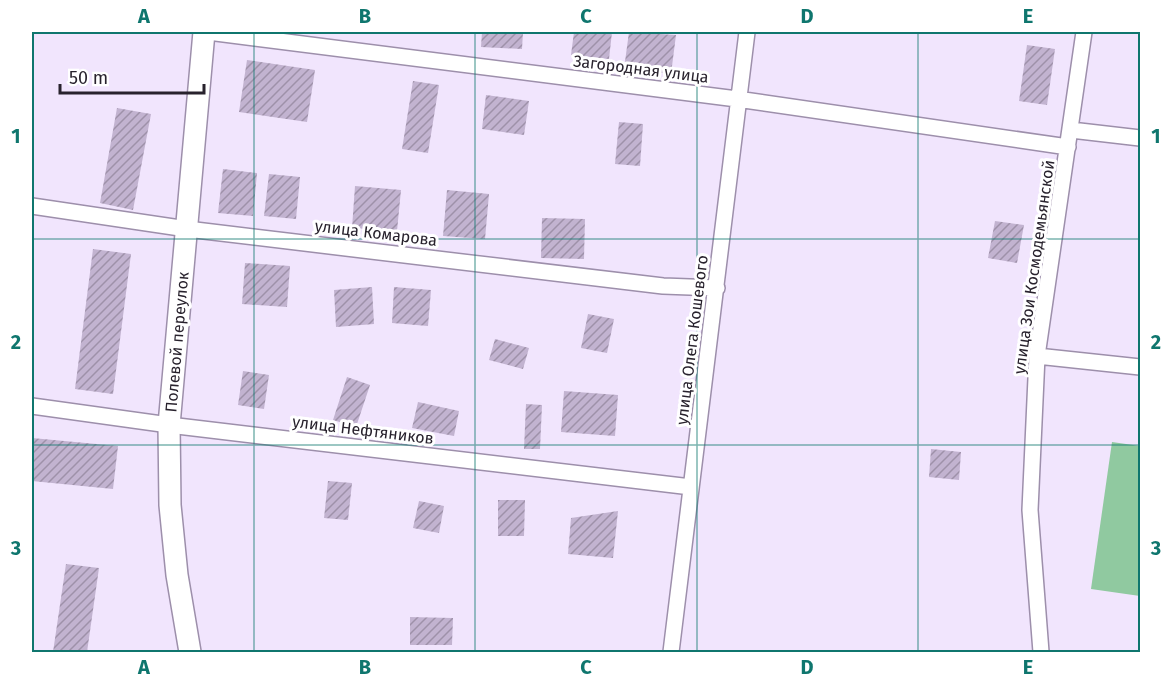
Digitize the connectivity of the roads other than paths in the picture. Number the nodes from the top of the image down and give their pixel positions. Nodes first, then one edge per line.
1 (206, 32) edge
2 (747, 32) edge
3 (1084, 32) edge
4 (737, 99) junction
5 (1071, 130) junction
6 (1140, 138) edge
7 (1068, 147) junction
8 (32, 206) edge
9 (187, 229) junction
10 (717, 288) junction
11 (1037, 356) junction
12 (1140, 367) edge
13 (32, 406) edge
14 (169, 425) junction
15 (691, 487) junction
16 (190, 652) edge
17 (671, 652) edge
18 (1041, 652) edge

1 - 4 street, Загородная улица
1 - 9 street, Полевой переулок
2 - 4 street, улица Олега Кошевого
3 - 5 street, улица Зои Космодемьянской
4 - 7 street, Загородная улица
4 - 10 street, улица Олега Кошевого
5 - 6 street
5 - 7 street, улица Зои Космодемьянской
7 - 11 street, улица Зои Космодемьянской
8 - 9 street, улица Комарова
9 - 10 street, улица Комарова
9 - 14 street, Полевой переулок
10 - 15 street, улица Олега Кошевого
11 - 12 street
11 - 18 street, улица Зои Космодемьянской
13 - 14 street, улица Нефтяников
14 - 15 street, улица Нефтяников
14 - 16 street, Полевой переулок
15 - 17 street, улица Олега Кошевого

